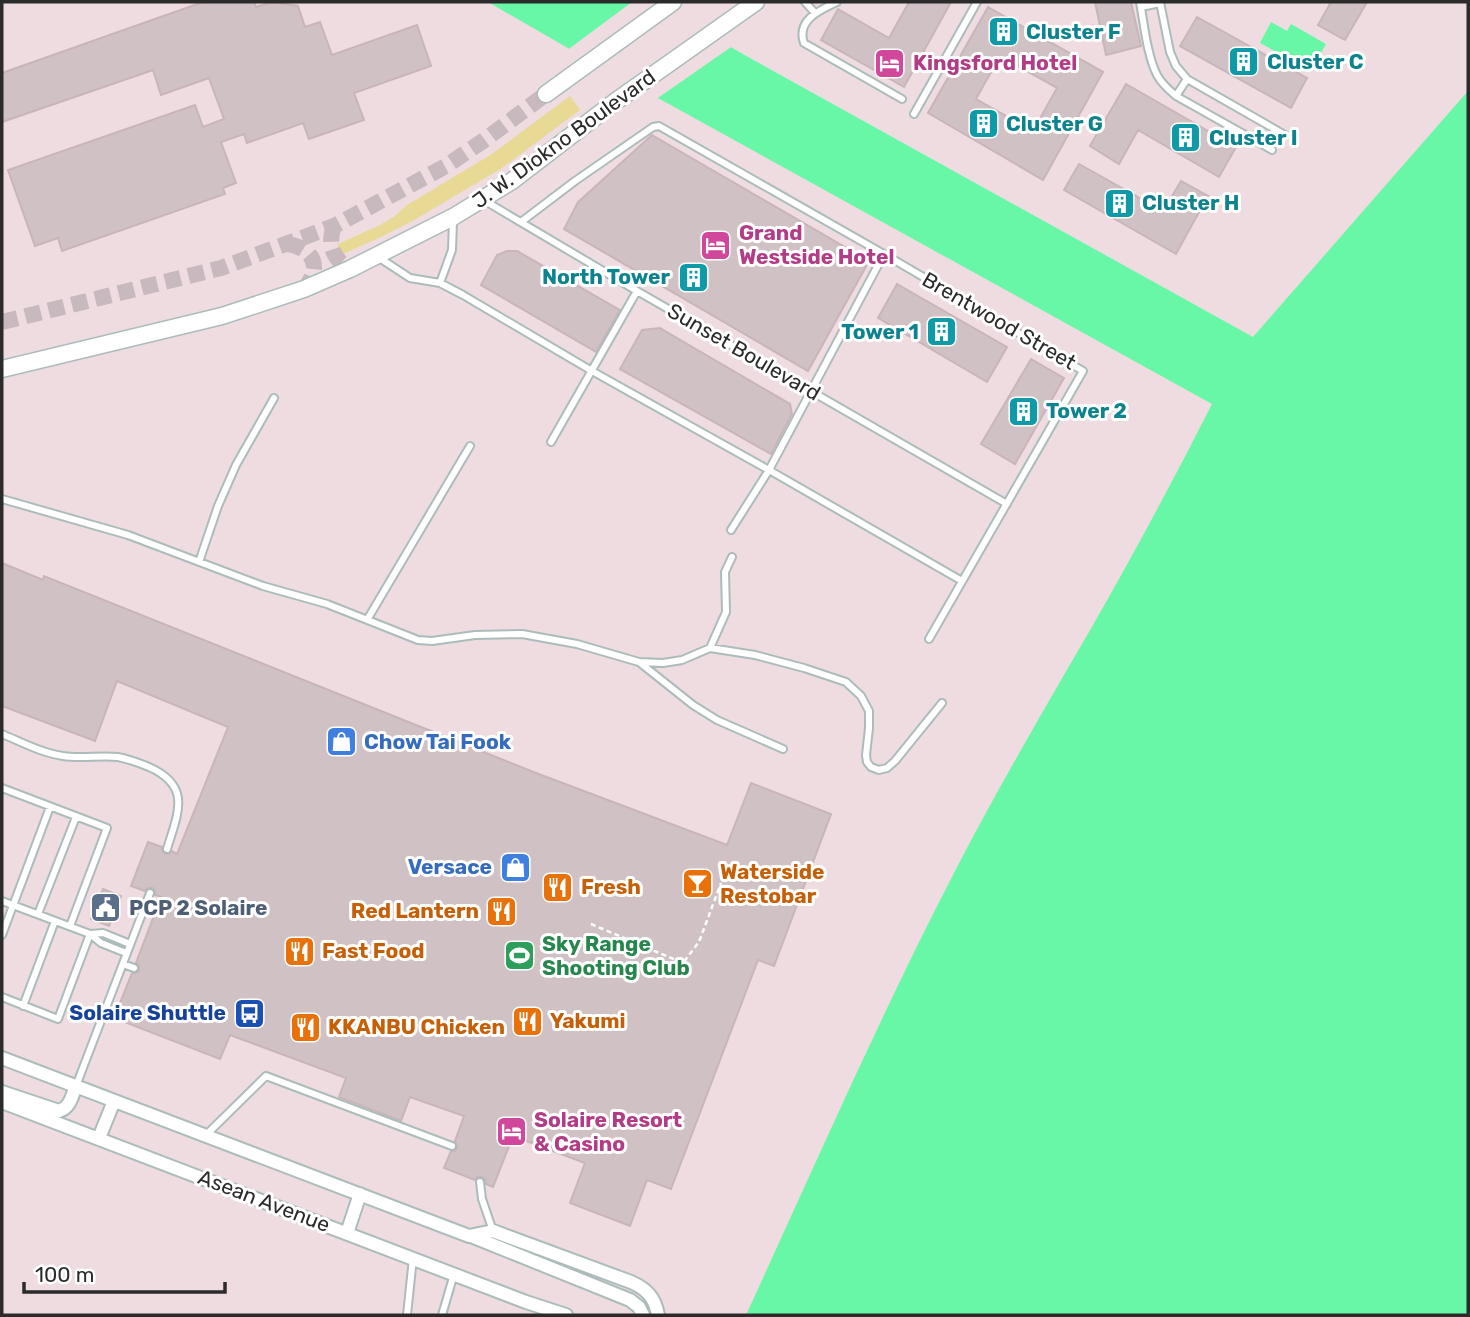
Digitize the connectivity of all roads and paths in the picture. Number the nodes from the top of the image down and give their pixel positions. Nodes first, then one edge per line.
1 (673, 2) edge
2 (756, 2) edge
3 (805, 2) edge
4 (837, 2) edge
5 (977, 2) edge
6 (1160, 3) edge
7 (1141, 5) edge
8 (815, 13) junction
9 (1187, 79) junction
10 (546, 94) tunnel mouth
11 (1176, 96) junction
12 (902, 99) dead end
13 (914, 114) dead end
14 (1285, 135) dead end
15 (1272, 150) dead end
16 (482, 199) junction
17 (453, 217) junction
18 (521, 222) junction
19 (884, 254) junction
20 (377, 256) junction
21 (440, 283) junction
22 (637, 291) junction
23 (2, 369) edge
24 (592, 371) junction
25 (811, 391) junction
26 (274, 398) dead end
27 (551, 442) dead end
28 (470, 446) dead end
29 (769, 470) junction
30 (2, 499) edge
31 (1007, 504) junction
32 (731, 530) dead end
33 (732, 557) dead end
34 (199, 562) junction
35 (962, 581) junction
36 (367, 620) junction
37 (929, 639) dead end
38 (710, 648) junction
39 (639, 663) junction
40 (942, 702) dead end
41 (2, 734) edge
42 (783, 749) dead end
43 (2, 788) edge
44 (50, 807) junction
45 (76, 817) junction
46 (166, 849) dead end
47 (721, 883) dead end
48 (150, 893) dead end
49 (2, 901) edge
50 (13, 905) junction
51 (38, 914) junction
52 (55, 921) junction
53 (591, 924) dead end
54 (70, 926) junction
55 (90, 934) junction
56 (2, 935) edge
57 (130, 944) junction
58 (126, 953) junction
59 (122, 964) junction
60 (134, 968) dead end
61 (2, 998) edge
62 (23, 1006) junction
63 (2, 1058) edge
64 (76, 1086) junction
65 (2, 1091) edge
66 (114, 1101) junction
67 (2, 1102) edge
68 (206, 1135) junction
69 (99, 1138) junction
70 (453, 1146) dead end
71 (480, 1182) dead end
72 (360, 1194) junction
73 (488, 1232) junction
74 (346, 1233) junction
75 (469, 1236) junction
76 (413, 1258) junction
77 (454, 1274) junction
78 (526, 1302) junction
79 (407, 1315) edge
80 (442, 1315) edge
81 (550, 1315) edge
82 (557, 1315) edge
83 (566, 1315) edge
84 (643, 1315) edge
85 (650, 1315) edge
86 (658, 1315) edge

1 - 10 street
2 - 16 street, J. W. Diokno Boulevard
3 - 8 lane
4 - 8 lane
5 - 13 lane
6 - 7 lane
6 - 9 lane
7 - 11 lane
8 - 12 lane
9 - 11 lane
9 - 14 lane
11 - 15 lane
16 - 17 street, J. W. Diokno Boulevard
16 - 18 lane, Sunset Boulevard
17 - 20 street, J. W. Diokno Boulevard
17 - 21 lane
18 - 19 lane, Brentwood Street
18 - 22 lane, Sunset Boulevard
19 - 25 lane
19 - 31 lane, Brentwood Street
20 - 21 lane
20 - 23 street, J. W. Diokno Boulevard
21 - 24 lane
22 - 24 lane
22 - 25 lane, Sunset Boulevard
24 - 27 lane
24 - 29 lane
25 - 29 lane
25 - 31 lane, Sunset Boulevard
26 - 34 lane
28 - 36 lane
29 - 32 lane
29 - 35 lane
30 - 34 lane
31 - 35 lane
33 - 38 lane
34 - 36 lane
35 - 37 lane
36 - 39 lane
38 - 39 lane
38 - 40 lane
39 - 42 lane
41 - 46 lane
43 - 44 lane
44 - 45 lane
44 - 50 lane
45 - 51 lane
45 - 54 lane
47 - 53 path
48 - 57 lane
49 - 50 lane
50 - 51 lane
50 - 56 lane
51 - 52 lane
52 - 54 lane
52 - 62 lane
54 - 55 lane
55 - 57 lane
55 - 58 lane
55 - 62 lane
57 - 58 lane
58 - 59 lane
59 - 60 lane
59 - 64 lane
61 - 62 lane
63 - 64 street, Asean Avenue
64 - 65 street
64 - 66 street, Asean Avenue
66 - 68 street, Asean Avenue
66 - 69 street
67 - 69 street, Asean Avenue
68 - 70 lane
68 - 72 street, Asean Avenue
69 - 74 street, Asean Avenue
71 - 73 lane
72 - 74 street
72 - 75 street, Asean Avenue
73 - 75 street
73 - 85 street
73 - 86 street
74 - 76 street, Asean Avenue
75 - 84 street, Asean Avenue
76 - 77 street, Asean Avenue
76 - 79 lane
77 - 78 street, Asean Avenue
77 - 80 lane
78 - 81 street, Asean Avenue
78 - 82 street, Asean Avenue
78 - 83 street, Asean Avenue

